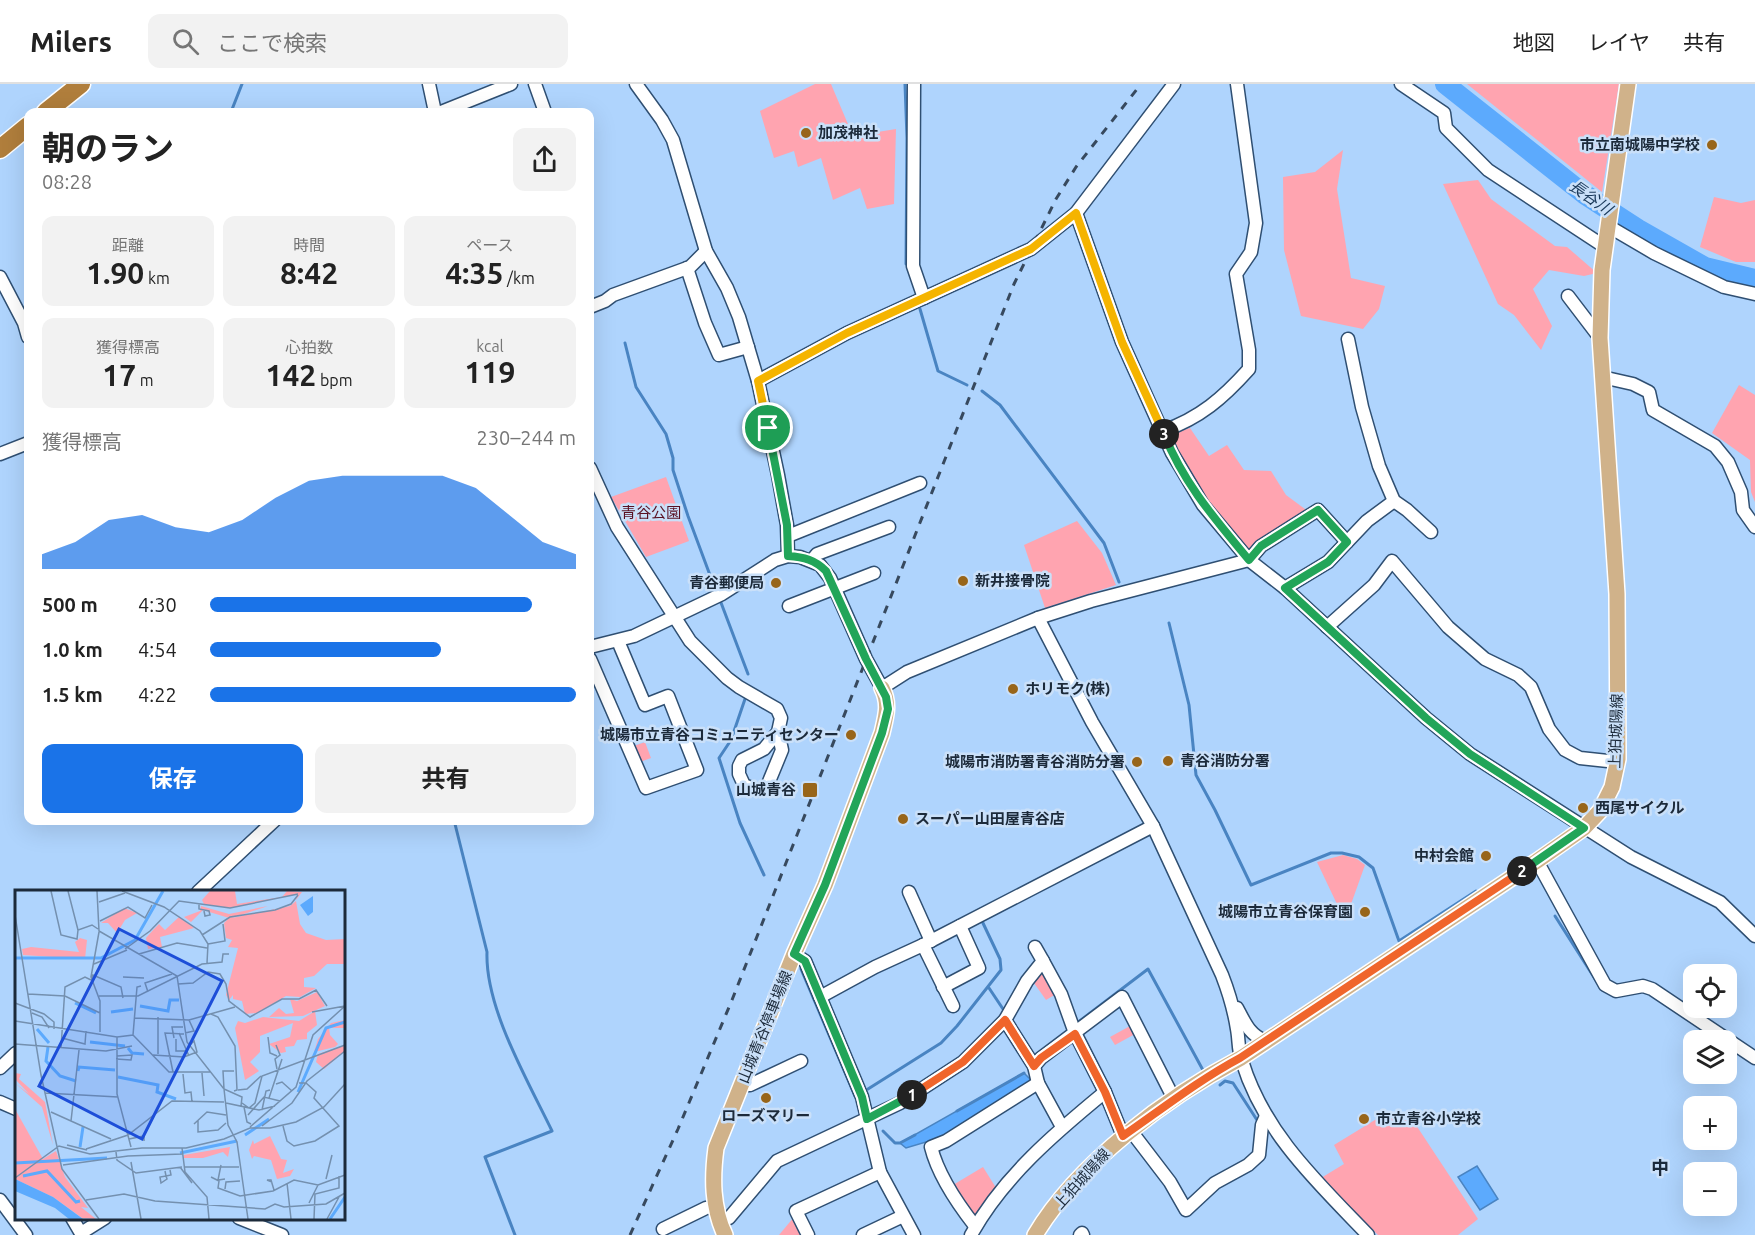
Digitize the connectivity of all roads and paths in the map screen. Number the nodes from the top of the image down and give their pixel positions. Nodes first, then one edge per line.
1 (81, 84) edge
2 (429, 84) edge
3 (511, 84) edge
4 (535, 84) edge
5 (636, 84) edge
6 (914, 84) edge
7 (1173, 84) edge
8 (1237, 84) edge
9 (1401, 84) edge
10 (1628, 84) edge
11 (50, 108) edge
12 (434, 108) edge
13 (451, 108) edge
14 (544, 108) edge
15 (24, 129) edge
16 (0, 149) edge
17 (1076, 213) junction
18 (1608, 222) junction
19 (1605, 247) junction
20 (706, 251) junction
21 (687, 268) junction
22 (0, 277) edge
23 (1755, 294) edge
24 (1568, 296) dead end
25 (924, 298) junction
26 (594, 305) edge
27 (24, 323) edge
28 (1600, 338) junction
29 (1348, 339) dead end
30 (748, 347) junction
31 (1602, 378) junction
32 (758, 381) junction
33 (1163, 431) junction
34 (24, 445) edge
35 (0, 454) edge
36 (594, 477) edge
37 (920, 483) dead end
38 (1394, 501) junction
39 (889, 527) dead end
40 (1755, 527) edge
41 (1431, 532) dead end
42 (788, 536) junction
43 (1347, 542) junction
44 (788, 556) junction
45 (812, 560) junction
46 (1249, 560) junction
47 (874, 573) dead end
48 (834, 588) junction
49 (1285, 588) junction
50 (789, 606) dead end
51 (673, 617) junction
52 (1038, 618) junction
53 (1327, 627) junction
54 (618, 641) junction
55 (594, 646) edge
56 (594, 668) edge
57 (882, 688) junction
58 (778, 732) junction
59 (1617, 762) junction
60 (262, 825) edge
61 (1153, 826) junction
62 (1584, 828) junction
63 (1537, 861) junction
64 (199, 890) edge
65 (909, 892) dead end
66 (960, 926) junction
67 (1755, 936) edge
68 (927, 943) junction
69 (1035, 947) dead end
70 (794, 954) junction
71 (1043, 962) junction
72 (944, 987) junction
73 (1229, 993) junction
74 (820, 997) junction
75 (953, 1006) dead end
76 (1005, 1020) junction
77 (1075, 1034) junction
78 (1265, 1041) junction
79 (15, 1054) edge
80 (1240, 1058) junction
81 (1755, 1058) edge
82 (801, 1061) dead end
83 (1034, 1066) junction
84 (0, 1068) edge
85 (1038, 1083) junction
86 (742, 1085) junction
87 (1105, 1092) junction
88 (1174, 1099) junction
89 (0, 1102) edge
90 (15, 1109) edge
91 (1266, 1116) junction
92 (867, 1119) junction
93 (1062, 1127) junction
94 (1127, 1134) junction
95 (880, 1172) junction
96 (0, 1200) edge
97 (715, 1207) junction
98 (903, 1216) junction
99 (73, 1220) edge
100 (102, 1220) edge
101 (244, 1220) edge
102 (663, 1229) dead end
103 (722, 1229) edge
104 (973, 1231) edge
105 (82, 1234) edge
106 (1038, 1234) edge
107 (26, 1235) edge
108 (282, 1235) edge
109 (808, 1235) edge
110 (863, 1235) edge
111 (914, 1235) edge
112 (1368, 1235) edge

1 - 11 highway
2 - 12 street
3 - 13 street
4 - 14 street
5 - 20 street
6 - 25 street
7 - 17 street
8 - 33 street
9 - 19 street
10 - 18 main road, 上狛城陽線
15 - 16 highway
17 - 25 street
17 - 33 street
18 - 19 main road, 上狛城陽線
18 - 23 street
19 - 28 main road, 上狛城陽線
20 - 21 street
20 - 30 street
21 - 26 street
21 - 30 street
22 - 27 street
24 - 28 street
25 - 32 street
28 - 31 main road, 上狛城陽線
29 - 38 street
30 - 32 street
31 - 40 street
31 - 59 main road, 上狛城陽線
32 - 42 street
33 - 46 street
34 - 35 street
36 - 51 street
37 - 42 street
38 - 41 street
38 - 43 street
39 - 45 street
42 - 44 street
43 - 46 street
43 - 49 street
44 - 45 street
44 - 51 street
45 - 48 street
46 - 49 street
46 - 52 street
47 - 48 street
48 - 50 street
48 - 57 street
49 - 53 street
51 - 54 street
51 - 58 street
52 - 57 street
52 - 61 street
53 - 59 street
53 - 62 street
54 - 55 street
54 - 56 street
57 - 70 main road, 山城青谷停車場線
58 - 58 street
59 - 62 main road, 上狛城陽線
60 - 64 street
61 - 66 street
61 - 73 street
62 - 63 main road, 上狛城陽線
62 - 67 street
63 - 78 main road, 上狛城陽線
63 - 81 street
65 - 68 street
66 - 68 street
66 - 72 street
68 - 72 street
68 - 74 street
69 - 71 street
70 - 74 street
70 - 86 main road, 山城青谷停車場線
71 - 76 street
71 - 77 street
72 - 75 street
73 - 78 street
73 - 80 street
74 - 92 street
76 - 83 street
76 - 92 street
77 - 83 street
77 - 87 street
77 - 88 street
78 - 80 main road, 上狛城陽線
79 - 84 street
80 - 88 main road, 上狛城陽線
80 - 91 street
82 - 86 street
83 - 85 street
85 - 93 street
85 - 104 street
86 - 97 main road, 山城青谷停車場線
87 - 93 street
87 - 94 street
88 - 94 main road, 上狛城陽線
89 - 90 street
91 - 94 street
91 - 112 street
92 - 95 street
92 - 103 street
93 - 104 street
94 - 106 main road, 上狛城陽線
95 - 98 street
95 - 109 street
96 - 107 street
97 - 102 street
97 - 103 main road, 山城青谷停車場線
98 - 110 street
98 - 111 street
99 - 105 street
100 - 105 street
101 - 108 street

